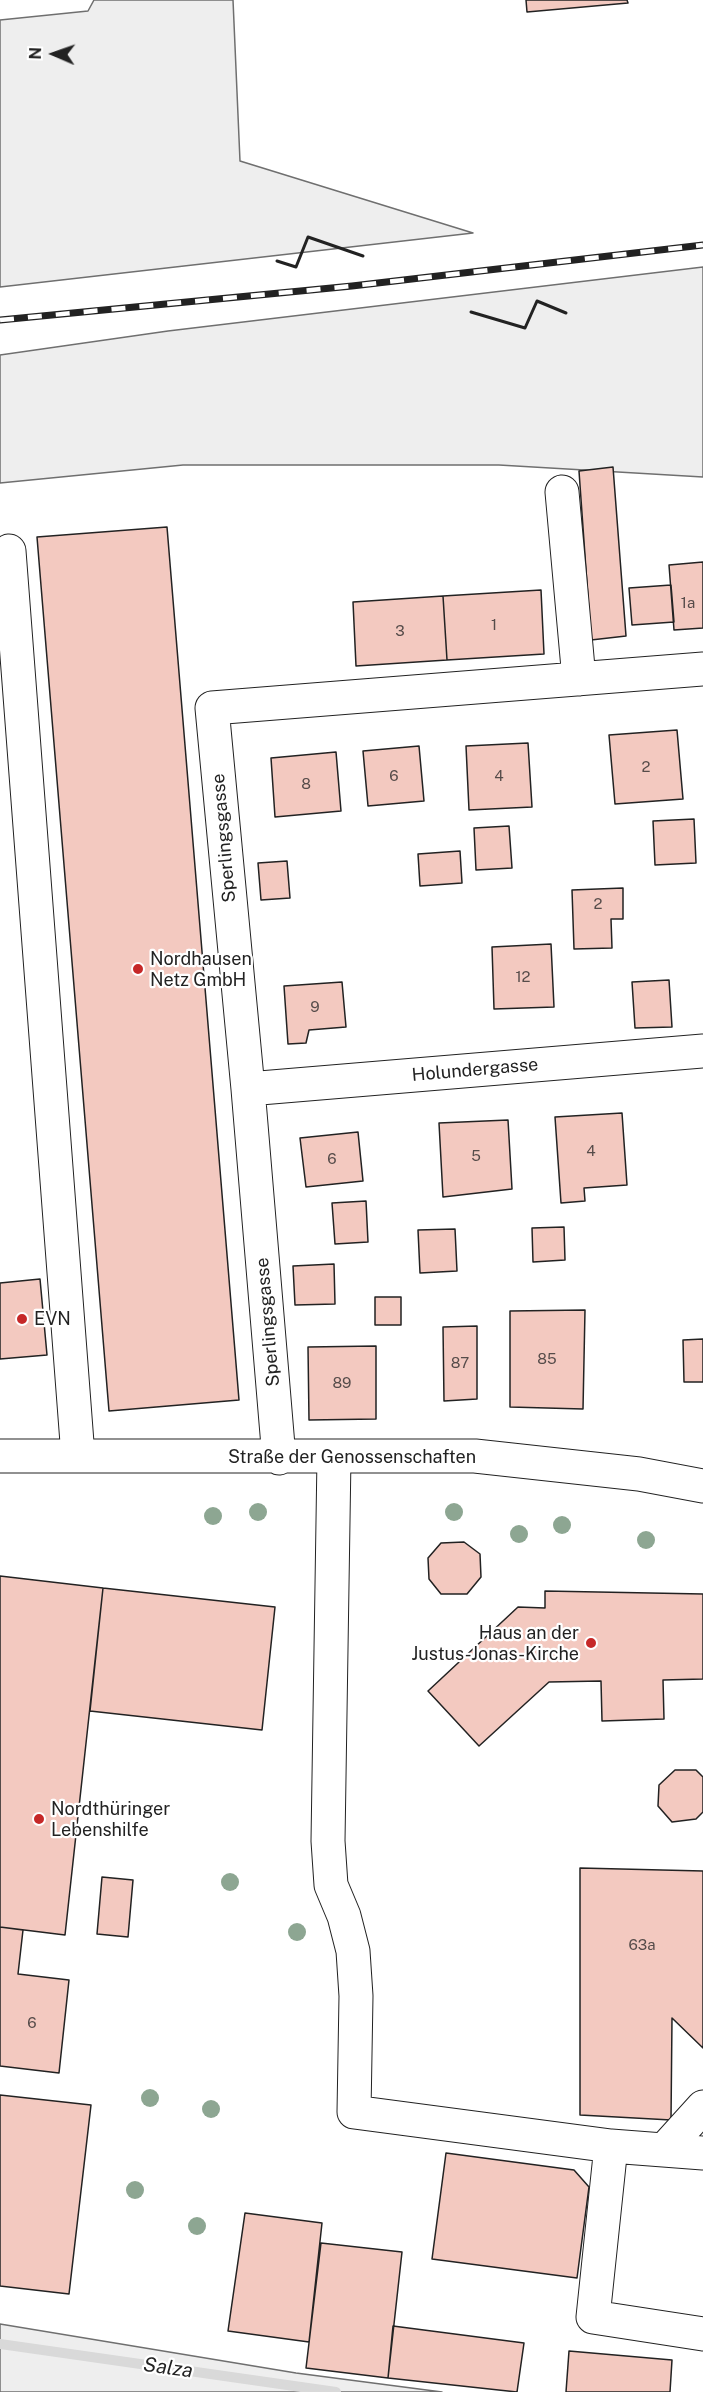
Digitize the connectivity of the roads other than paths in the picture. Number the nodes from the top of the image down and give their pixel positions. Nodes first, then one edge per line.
1 (562, 492) dead end
2 (9, 551) dead end
3 (703, 669) edge
4 (579, 679) junction
5 (703, 1051) edge
6 (248, 1089) junction
7 (0, 1456) edge
8 (78, 1456) junction
9 (334, 1457) junction
10 (279, 1458) junction
11 (703, 1486) edge
12 (703, 2107) edge
13 (611, 2146) junction
14 (664, 2150) junction
15 (703, 2153) edge
16 (703, 2334) edge

1 - 4 street
2 - 8 street
3 - 4 street, Sperlingsgasse
4 - 6 street, Sperlingsgasse
5 - 6 street, Holundergasse
6 - 10 street, Sperlingsgasse
7 - 8 street, Straße der Genossenschaften
8 - 10 street, Straße der Genossenschaften
9 - 10 street, Straße der Genossenschaften
9 - 11 street, Straße der Genossenschaften
9 - 13 street
12 - 14 street
13 - 14 street
13 - 16 street
14 - 15 street

